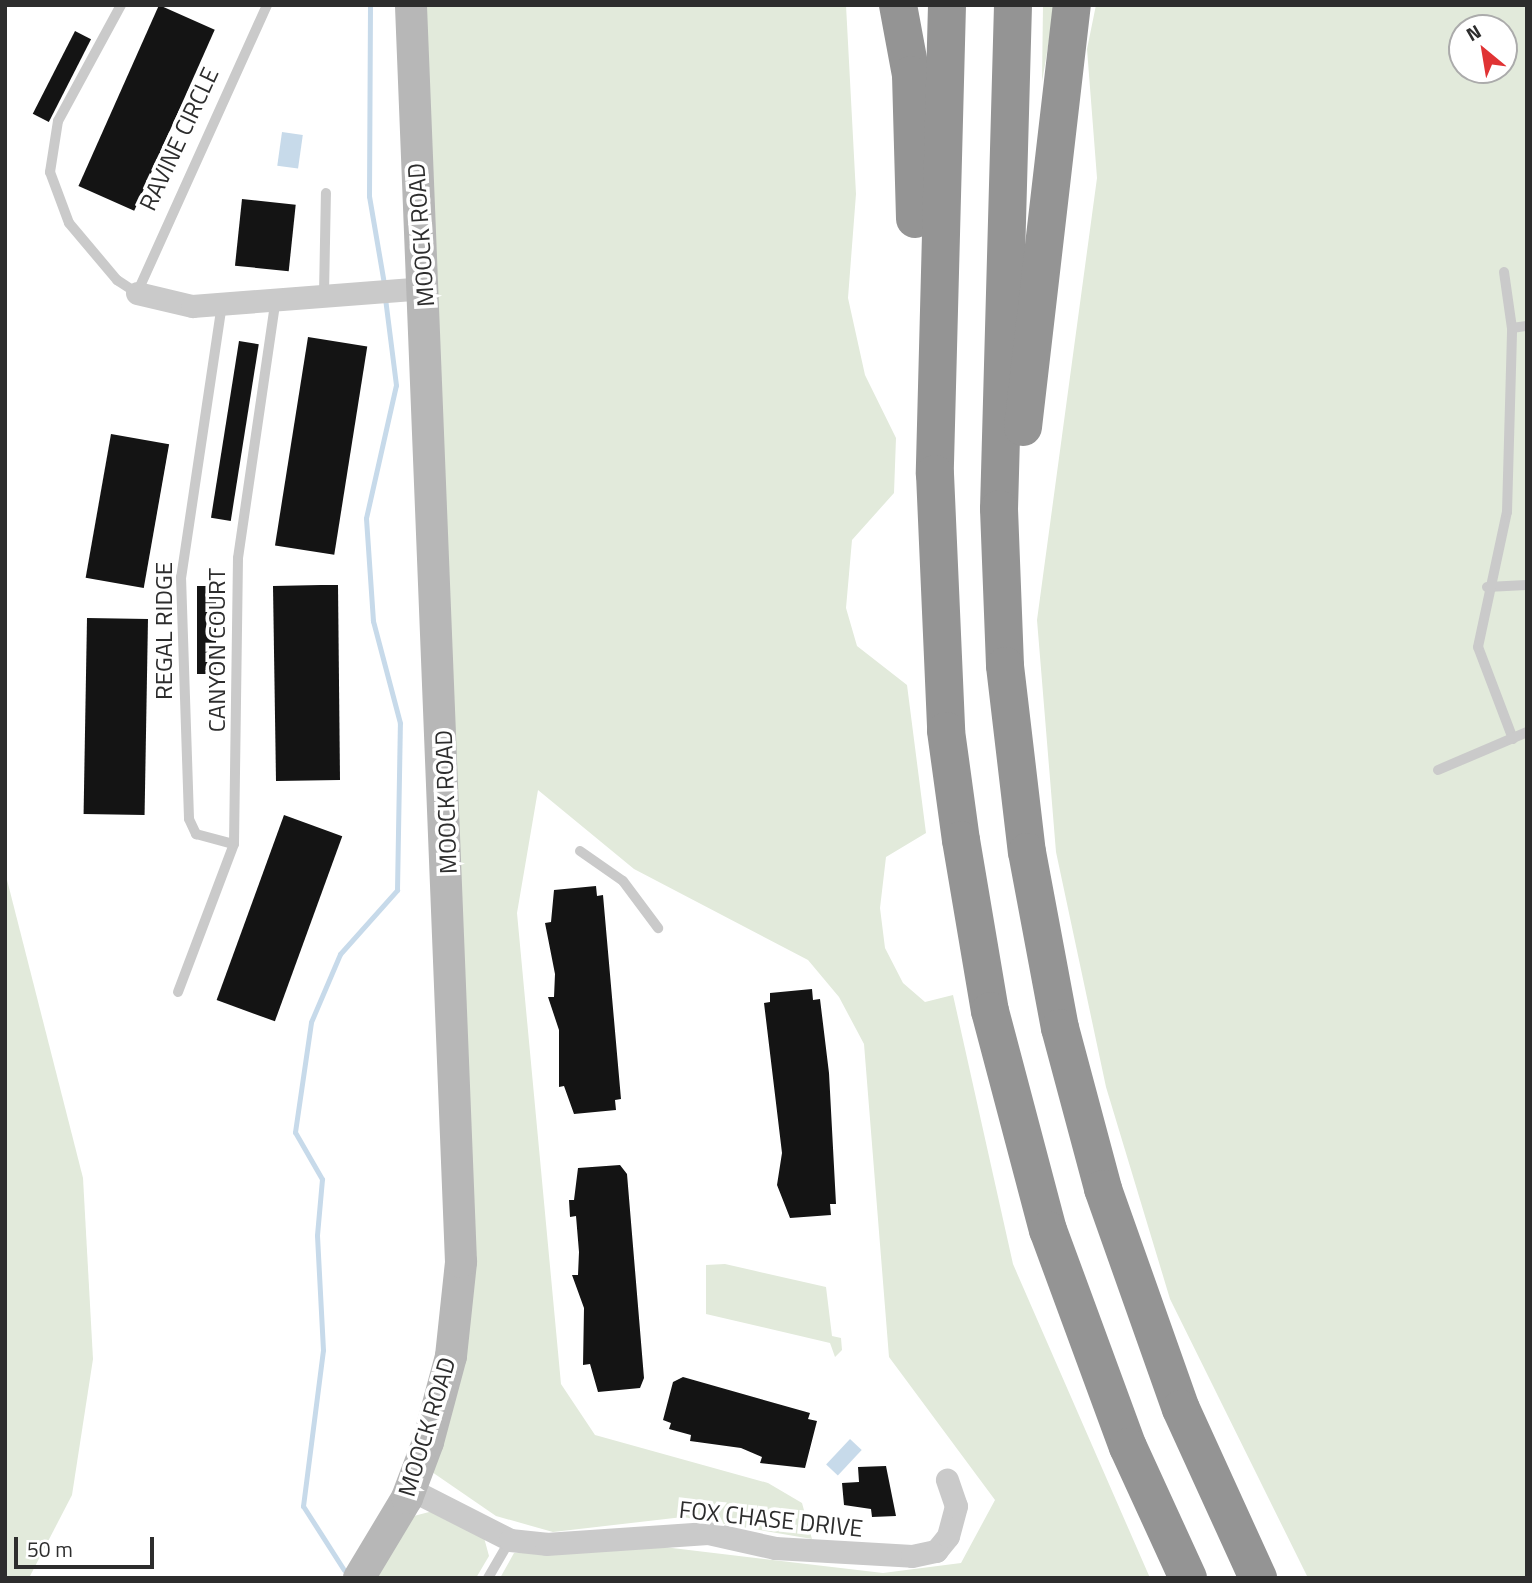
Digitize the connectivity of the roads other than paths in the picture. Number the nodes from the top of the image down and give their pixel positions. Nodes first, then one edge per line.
1 (121, 5) edge
2 (267, 5) edge
3 (411, 5) edge
4 (898, 5) edge
5 (947, 5) edge
6 (1013, 5) edge
7 (1072, 5) edge
8 (326, 193) dead end
9 (1504, 272) dead end
10 (413, 288) junction
11 (137, 293) junction
12 (324, 294) junction
13 (276, 299) junction
14 (222, 304) junction
15 (1527, 326) edge
16 (1511, 328) junction
17 (936, 387) junction
18 (999, 509) junction
19 (1527, 584) edge
20 (1487, 587) junction
21 (1527, 732) edge
22 (1513, 739) junction
23 (1438, 770) dead end
24 (234, 844) junction
25 (580, 851) dead end
26 (658, 928) dead end
27 (178, 992) dead end
28 (947, 1480) dead end
29 (410, 1489) junction
30 (510, 1540) junction
31 (359, 1578) edge
32 (488, 1578) edge
33 (1188, 1578) edge
34 (1258, 1578) edge

1 - 11 lane
2 - 11 lane, RAVINE CIRCLE
3 - 10 main road, MOOCK ROAD
4 - 17 highway
5 - 17 highway
6 - 18 highway
7 - 18 highway
8 - 12 lane
9 - 16 lane
10 - 12 street
10 - 29 main road, MOOCK ROAD
11 - 14 street
12 - 13 street
13 - 14 street
13 - 24 lane, CANYON COURT
14 - 24 lane, REGAL RIDGE
15 - 16 lane
16 - 20 lane
17 - 33 highway
18 - 34 highway
19 - 20 lane
20 - 22 lane
21 - 22 lane
22 - 23 lane
24 - 27 lane, CANYON COURT
25 - 26 lane
28 - 30 street, FOX CHASE DRIVE
29 - 30 street, FOX CHASE DRIVE
29 - 31 main road, MOOCK ROAD
30 - 32 lane

